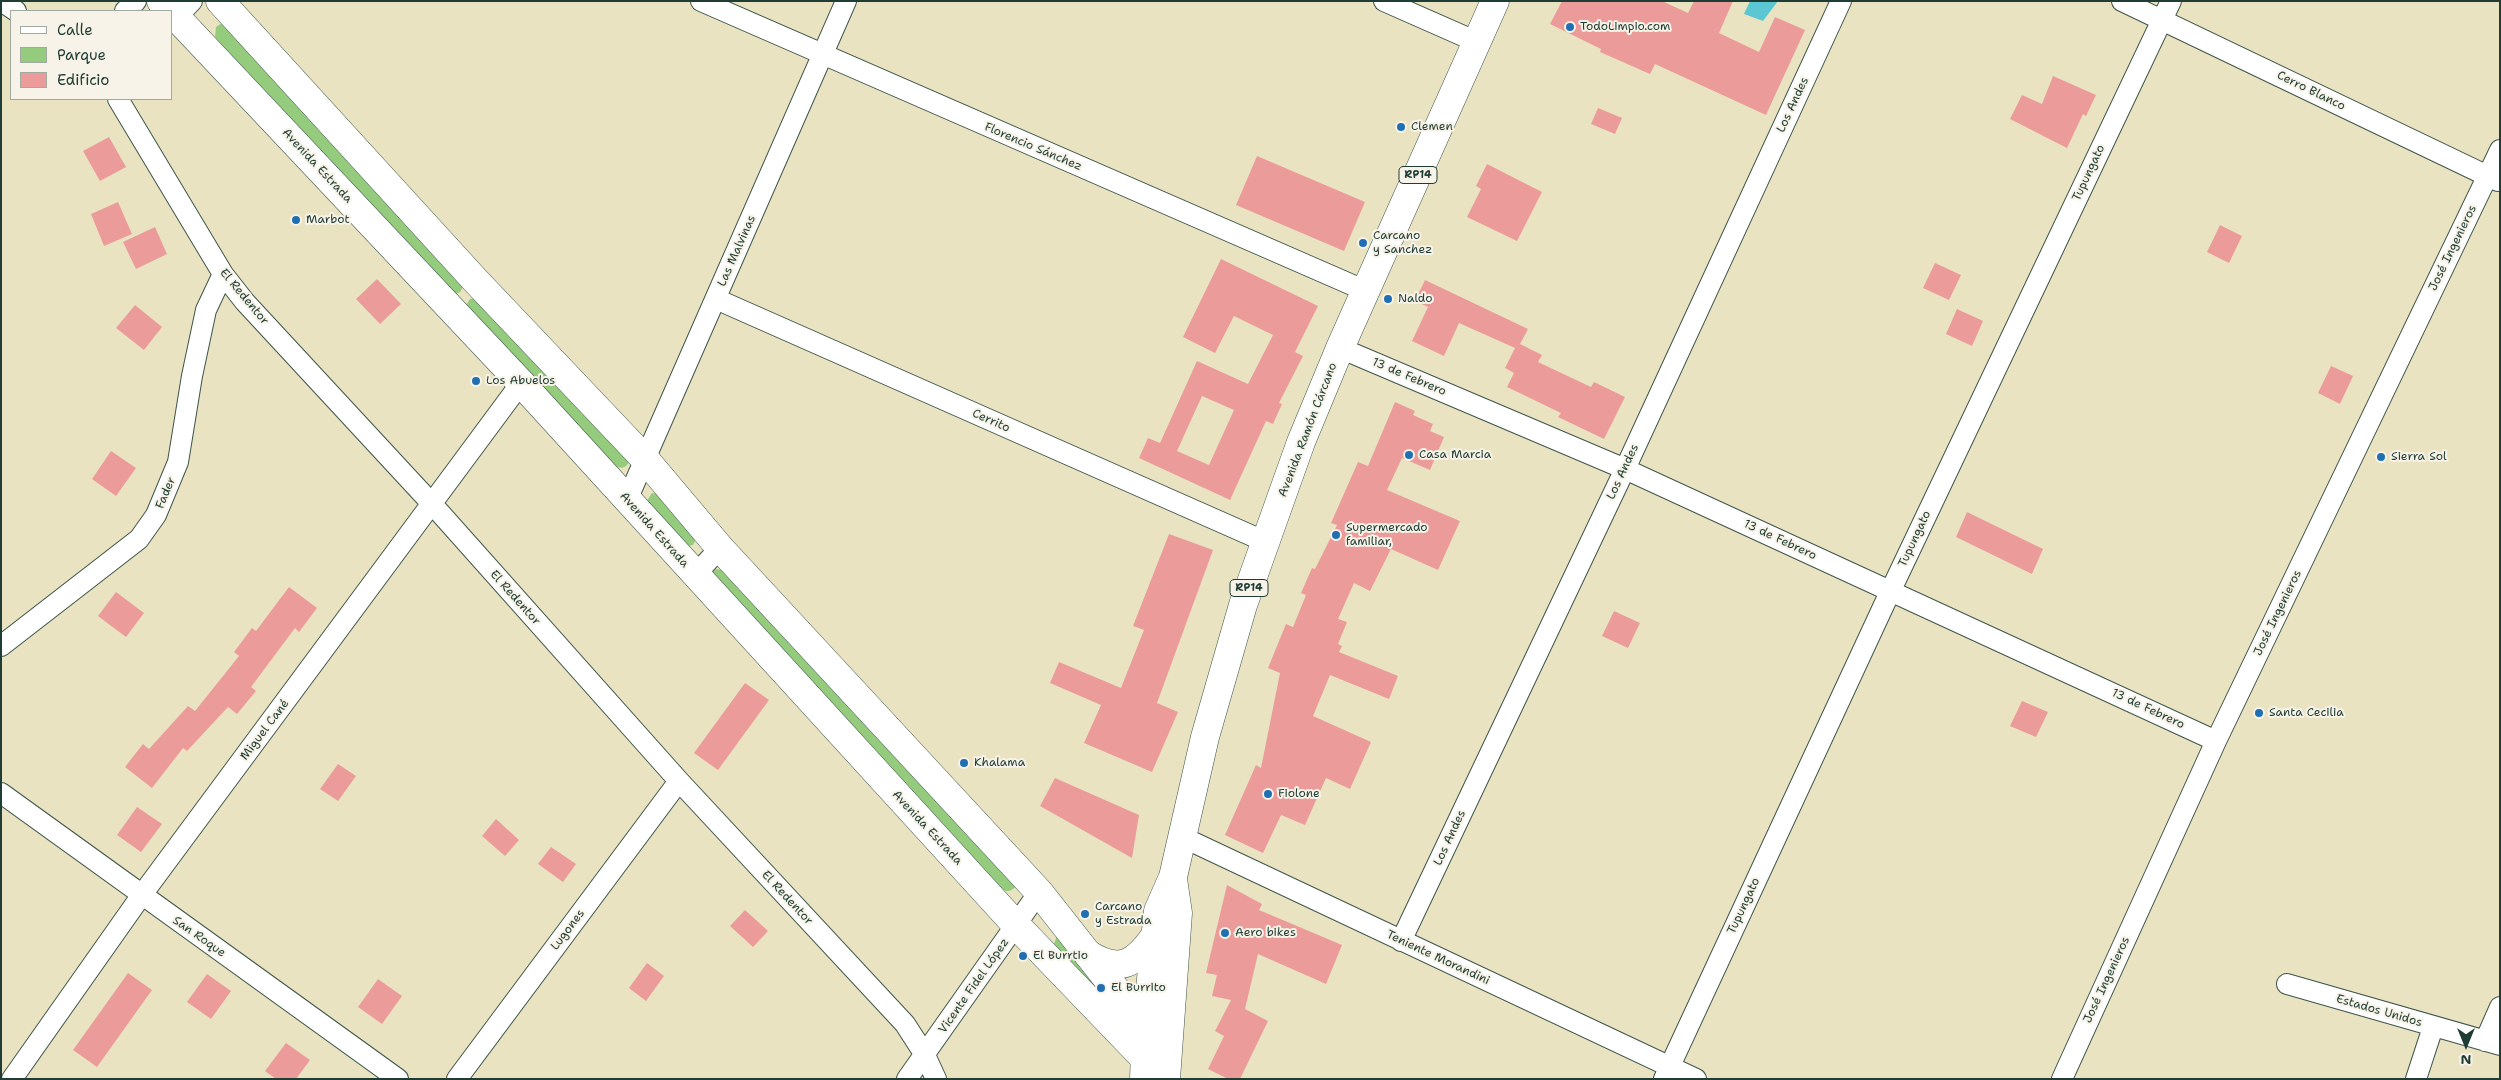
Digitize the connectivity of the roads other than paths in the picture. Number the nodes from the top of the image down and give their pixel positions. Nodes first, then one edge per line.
1 (1, 1) edge
2 (136, 1) edge
3 (220, 1) edge
4 (701, 1) edge
5 (846, 1) edge
6 (1384, 1) edge
7 (1495, 1) edge
8 (1841, 1) edge
9 (2122, 1) edge
10 (2171, 1) edge
11 (14, 10) edge
12 (126, 10) edge
13 (176, 11) edge
14 (2162, 20) junction
15 (1477, 42) junction
16 (823, 56) junction
17 (119, 100) edge
18 (2500, 150) edge
19 (2494, 179) edge
20 (223, 274) junction
21 (475, 280) junction
22 (1366, 291) junction
23 (716, 299) junction
24 (448, 307) junction
25 (1340, 348) junction
26 (521, 383) junction
27 (645, 459) junction
28 (1625, 469) junction
29 (627, 500) junction
30 (433, 505) junction
31 (1266, 542) junction
32 (720, 548) junction
33 (695, 575) junction
34 (1890, 592) junction
35 (4, 640) edge
36 (2216, 740) junction
37 (678, 782) junction
38 (1, 794) edge
39 (1180, 836) junction
40 (1173, 876) junction
41 (1039, 892) junction
42 (141, 896) junction
43 (1017, 926) junction
44 (1155, 936) junction
45 (1401, 941) junction
46 (1088, 954) junction
47 (2287, 984) dead end
48 (2500, 1007) edge
49 (2433, 1027) junction
50 (1146, 1028) junction
51 (2492, 1043) edge
52 (925, 1055) junction
53 (1148, 1072) edge
54 (1667, 1072) edge
55 (12, 1079) edge
56 (398, 1079) edge
57 (457, 1079) edge
58 (907, 1079) edge
59 (936, 1079) edge
60 (1166, 1079) edge
61 (1696, 1079) edge
62 (2062, 1079) edge
63 (2416, 1079) edge

1 - 11 street
2 - 12 street
3 - 21 main road
4 - 16 street, Florencio Sánchez
5 - 16 street, Las Malvinas
6 - 15 street
7 - 15 main road, Avenida Ramón Cárcano / RP14
8 - 28 street, Los Andes
9 - 14 street, Cerro Blanco
10 - 14 street, Tupungato
13 - 24 main road, Avenida Estrada
14 - 19 street, Cerro Blanco
14 - 34 street, Tupungato
15 - 22 main road, Avenida Ramón Cárcano / RP14
16 - 22 street, Florencio Sánchez
16 - 23 street, Las Malvinas
17 - 20 street, El Redentor
18 - 19 street, José Ingenieros
19 - 36 street, José Ingenieros
20 - 30 street, El Redentor
20 - 35 street, Fader
21 - 24 main road
21 - 27 main road
22 - 25 main road, Avenida Ramón Cárcano / RP14
23 - 27 street, Las Malvinas
23 - 31 street, Cerrito
24 - 26 main road, Avenida Estrada
25 - 28 street, 13 de Febrero
25 - 31 main road, Avenida Ramón Cárcano / RP14
26 - 29 main road, Avenida Estrada
26 - 30 street, Miguel Cané
27 - 29 street, Las Malvinas
27 - 32 main road
28 - 34 street, 13 de Febrero
28 - 45 street, Los Andes
29 - 33 main road, Avenida Estrada
30 - 37 street, El Redentor
30 - 42 street, Miguel Cané
31 - 39 main road, Avenida Ramón Cárcano / RP14
32 - 33 street
32 - 41 main road
33 - 43 main road, Avenida Estrada
34 - 36 street, 13 de Febrero
34 - 54 street, Tupungato
36 - 62 street, José Ingenieros
37 - 52 street, El Redentor
37 - 57 street, Lugones
38 - 42 street, San Roque
39 - 40 main road, Avenida Ramón Cárcano / RP14
39 - 45 street, Teniente Morandini
40 - 44 main road, Avenida Ramón Cárcano / RP14
40 - 60 main road, Avenida Ramón Cárcano / RP14
41 - 43 street, Vicente Fidel López
41 - 46 main road
42 - 55 street, Miguel Cané
42 - 56 street, San Roque
43 - 52 street, Vicente Fidel López
43 - 53 main road, Avenida Estrada
44 - 46 main road
44 - 50 main road, Avenida Ramón Cárcano / RP14
45 - 54 street, Teniente Morandini
46 - 50 main road
47 - 49 street, Estados Unidos
48 - 51 street
49 - 51 street, Estados Unidos
49 - 63 street
50 - 53 main road, Avenida Ramón Cárcano / RP14
52 - 58 street, Vicente Fidel López
52 - 59 street, El Redentor
54 - 61 street, Teniente Morandini

